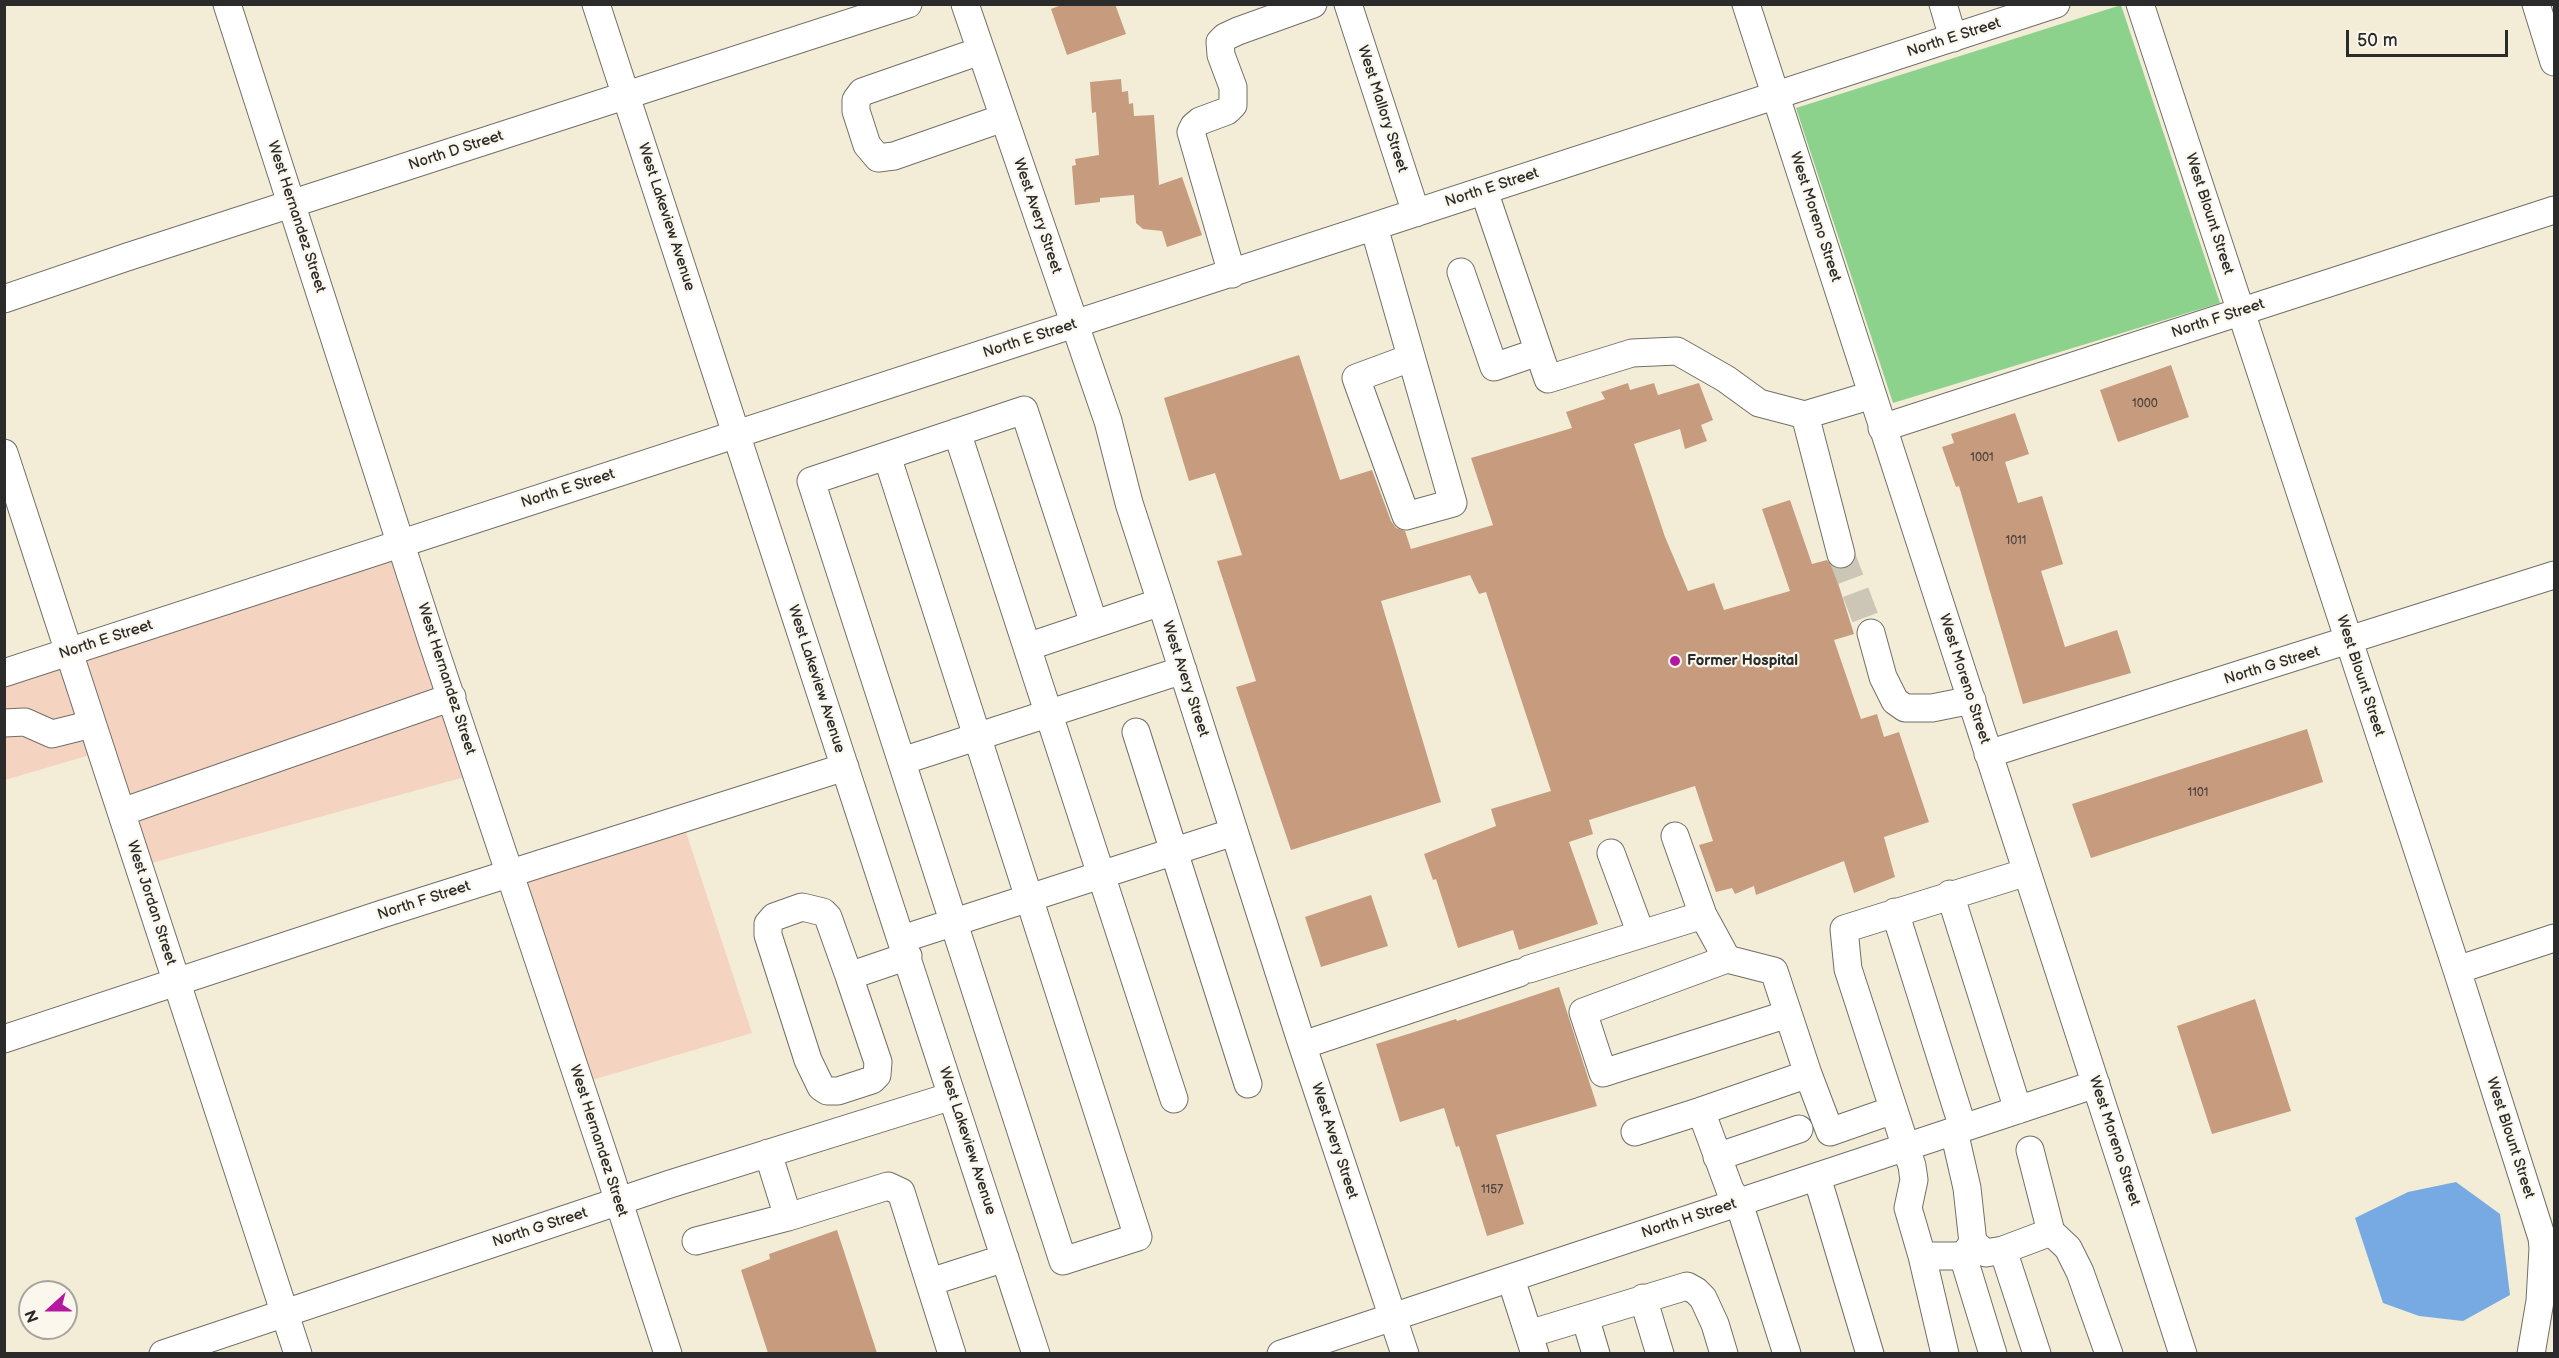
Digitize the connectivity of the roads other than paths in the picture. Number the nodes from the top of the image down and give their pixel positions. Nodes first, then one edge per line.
1 (227, 4) edge
2 (596, 4) edge
3 (908, 4) edge
4 (965, 4) edge
5 (1313, 4) edge
6 (1348, 4) edge
7 (1746, 4) edge
8 (1943, 4) edge
9 (2056, 4) edge
10 (2140, 4) edge
11 (2536, 4) edge
12 (1953, 38) junction
13 (980, 51) junction
14 (2554, 62) edge
15 (626, 96) junction
16 (1776, 96) junction
17 (1003, 118) junction
18 (1484, 191) junction
19 (292, 204) junction
20 (2554, 210) edge
21 (1416, 213) junction
22 (1374, 227) junction
23 (1461, 272) dead end
24 (1232, 274) junction
25 (4, 299) edge
26 (2241, 312) junction
27 (1074, 325) junction
28 (1538, 352) junction
29 (1410, 358) junction
30 (1872, 395) junction
31 (1805, 415) junction
32 (1882, 428) junction
33 (957, 432) junction
34 (736, 434) junction
35 (4, 453) edge
36 (887, 456) junction
37 (402, 543) junction
38 (1841, 554) tunnel mouth
39 (2554, 575) edge
40 (1161, 602) junction
41 (1094, 624) junction
42 (1871, 633) tunnel mouth
43 (2349, 642) junction
44 (1027, 647) junction
45 (69, 651) junction
46 (1183, 670) junction
47 (4, 673) edge
48 (452, 697) junction
49 (1971, 700) junction
50 (1049, 713) junction
51 (6, 718) edge
52 (92, 724) junction
53 (1136, 732) dead end
54 (977, 736) junction
55 (1988, 754) junction
56 (902, 761) junction
57 (845, 768) junction
58 (122, 812) junction
59 (1234, 832) junction
60 (1675, 836) dead end
61 (1174, 852) junction
62 (1611, 853) dead end
63 (2026, 872) junction
64 (510, 873) junction
65 (1102, 875) junction
66 (1950, 894) junction
67 (1029, 898) junction
68 (1895, 912) junction
69 (1703, 915) junction
70 (954, 923) junction
71 (1641, 934) junction
72 (2554, 938) edge
73 (905, 948) junction
74 (1727, 960) junction
75 (2457, 969) junction
76 (849, 976) junction
77 (177, 982) junction
78 (1788, 1014) junction
79 (4, 1039) edge
80 (1303, 1046) junction
81 (1808, 1074) junction
82 (1248, 1084) dead end
83 (2096, 1084) junction
84 (952, 1096) junction
85 (1174, 1099) dead end
86 (1893, 1110) junction
87 (2018, 1110) junction
88 (1701, 1111) junction
89 (1799, 1129) dead end
90 (1959, 1130) junction
91 (1635, 1132) dead end
92 (1905, 1148) junction
93 (2030, 1150) dead end
94 (768, 1153) junction
95 (1717, 1157) junction
96 (1817, 1177) junction
97 (618, 1202) junction
98 (1738, 1203) junction
99 (788, 1217) junction
100 (2051, 1232) junction
101 (696, 1241) dead end
102 (1968, 1250) junction
103 (2003, 1250) junction
104 (1922, 1256) junction
105 (1005, 1258) junction
106 (1512, 1279) junction
107 (930, 1282) junction
108 (1643, 1299) junction
109 (2547, 1300) edge
110 (284, 1313) junction
111 (1585, 1317) junction
112 (1393, 1318) junction
113 (1532, 1344) edge
114 (163, 1353) edge
115 (298, 1353) edge
116 (668, 1353) edge
117 (952, 1353) edge
118 (1036, 1353) edge
119 (1281, 1353) edge
120 (1405, 1353) edge
121 (1596, 1353) edge
122 (1660, 1353) edge
123 (1724, 1353) edge
124 (1786, 1353) edge
125 (1870, 1353) edge
126 (1946, 1353) edge
127 (1993, 1353) edge
128 (2037, 1353) edge
129 (2109, 1353) edge
130 (2184, 1353) edge
131 (2531, 1353) edge

1 - 19 street, West Hernandez Street
2 - 15 street, West Lakeview Avenue
3 - 15 street, North D Street
4 - 13 street, West Avery Street
5 - 24 street
6 - 21 street, West Mallory Street
7 - 16 street, West Moreno Street
8 - 12 street
9 - 12 street, North E Street
10 - 26 street, West Blount Street
11 - 14 street
12 - 16 street, North E Street
13 - 17 street, West Avery Street
13 - 17 street
15 - 19 street, North D Street
15 - 34 street, West Lakeview Avenue
16 - 18 street, North E Street
16 - 30 street, West Moreno Street
17 - 27 street, West Avery Street
18 - 21 street, North E Street
18 - 28 street
19 - 25 street, North D Street
19 - 37 street, West Hernandez Street
20 - 26 street, North F Street
21 - 22 street, North E Street
22 - 24 street, North E Street
22 - 29 street
23 - 28 street
24 - 27 street, North E Street
26 - 32 street, North F Street
26 - 43 street, West Blount Street
27 - 34 street, North E Street
27 - 40 street, West Avery Street
28 - 31 street
29 - 29 street
30 - 31 street
30 - 32 street, West Moreno Street
31 - 38 street
32 - 49 street, West Moreno Street
33 - 36 street
33 - 41 street
33 - 44 street
34 - 37 street, North E Street
34 - 57 street, West Lakeview Avenue
35 - 45 street, West Jordan Street
36 - 54 street
36 - 56 street
37 - 45 street, North E Street
37 - 48 street, West Hernandez Street
39 - 43 street, North G Street
40 - 41 street
40 - 46 street, West Avery Street
41 - 44 street
42 - 49 street
43 - 55 street, North G Street
43 - 75 street, West Blount Street
44 - 50 street
45 - 47 street, North E Street
45 - 52 street, West Jordan Street
46 - 50 street
46 - 59 street, West Avery Street
48 - 58 street
48 - 64 street, West Hernandez Street
49 - 55 street, West Moreno Street
50 - 54 street
50 - 65 street
51 - 52 street
52 - 58 street, West Jordan Street
53 - 61 street
54 - 56 street
54 - 67 street
55 - 63 street, West Moreno Street
56 - 70 street
57 - 64 street, North F Street
57 - 73 street, West Lakeview Avenue
58 - 77 street, West Jordan Street
59 - 61 street
59 - 80 street, West Avery Street
60 - 69 street
61 - 65 street
61 - 82 street
62 - 71 street
63 - 66 street
63 - 83 street, West Moreno Street
64 - 77 street, North F Street
64 - 97 street, West Hernandez Street
65 - 67 street
65 - 85 street
66 - 68 street
66 - 87 street
67 - 70 street
67 - 70 street
68 - 86 street
68 - 90 street
69 - 71 street
69 - 74 street
70 - 73 street
71 - 80 street
72 - 75 street
73 - 76 street
73 - 84 street, West Lakeview Avenue
74 - 78 street
74 - 78 street
75 - 109 street, West Blount Street
76 - 76 street
77 - 79 street, North F Street
77 - 110 street, West Jordan Street
78 - 81 street
80 - 112 street, West Avery Street
81 - 86 street
81 - 88 street
83 - 87 street, North H Street
83 - 130 street, West Moreno Street
84 - 94 street, North G Street
84 - 105 street, West Lakeview Avenue
86 - 92 street
87 - 90 street, North H Street
88 - 91 street
88 - 95 street
89 - 95 street
90 - 92 street, North H Street
90 - 102 street
92 - 96 street, North H Street
92 - 104 street
93 - 100 street
94 - 97 street, North G Street
94 - 99 street
95 - 98 street
96 - 98 street, North H Street
96 - 125 street
97 - 110 street, North G Street
97 - 116 street, West Hernandez Street
98 - 106 street, North H Street
98 - 124 street
99 - 101 street
99 - 107 street
100 - 103 street
100 - 129 street
102 - 103 street
102 - 104 street
102 - 127 street
103 - 128 street
104 - 126 street
105 - 107 street
105 - 118 street, West Lakeview Avenue
106 - 112 street, North H Street
106 - 113 street
107 - 117 street
108 - 111 street
108 - 122 street
108 - 123 street
109 - 131 street, West Blount Street
110 - 114 street, North G Street
110 - 115 street, West Jordan Street
111 - 113 street
111 - 121 street
112 - 119 street, North H Street
112 - 120 street, West Avery Street

